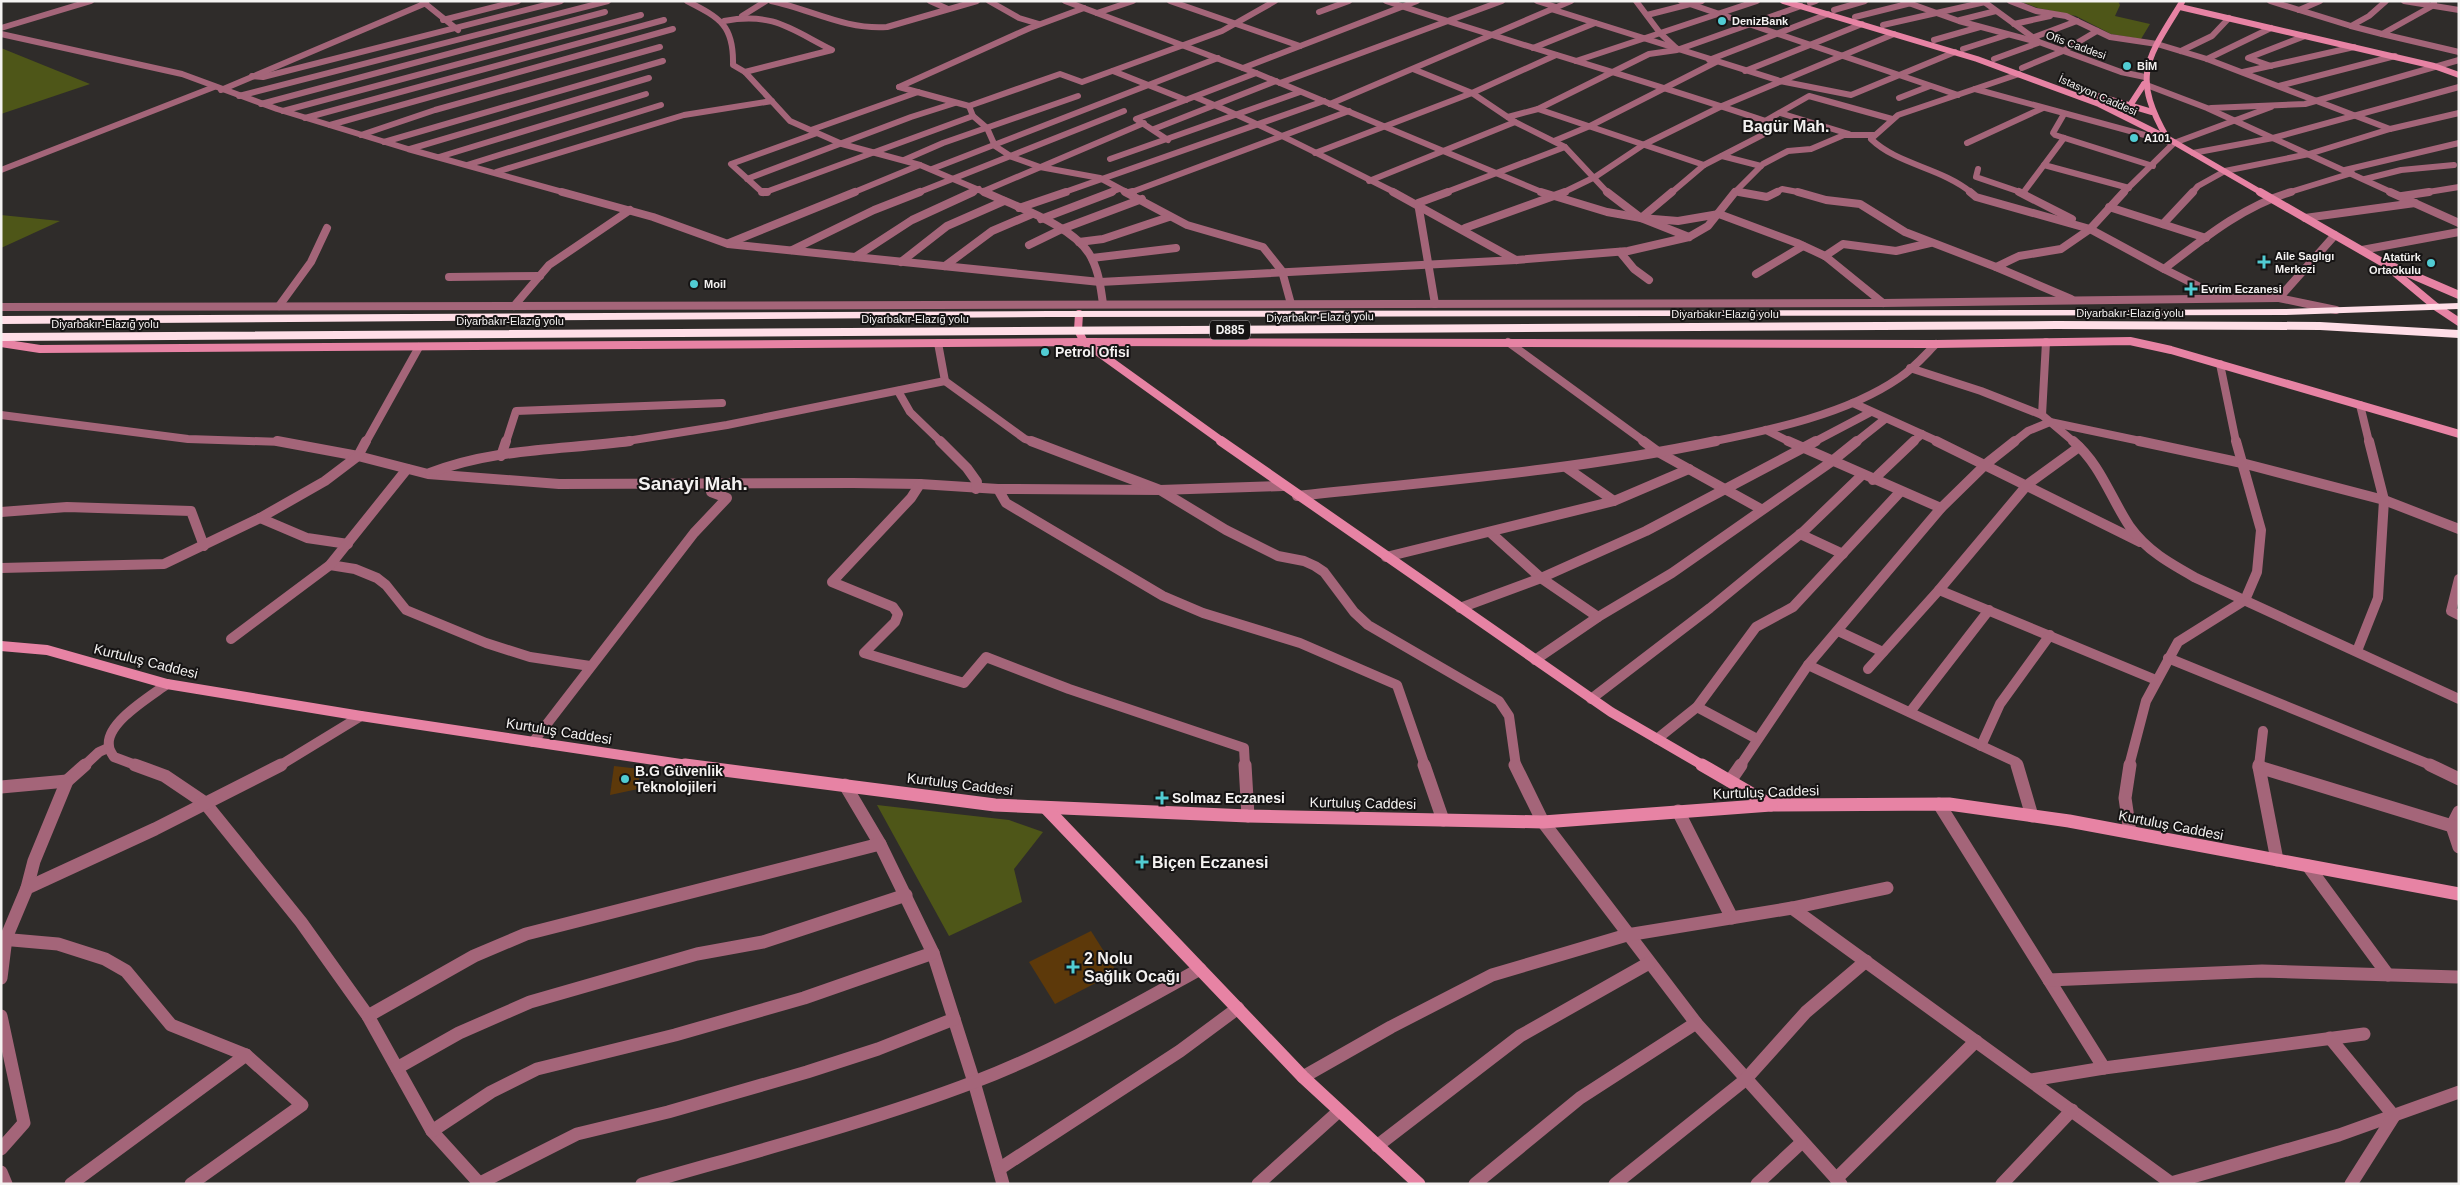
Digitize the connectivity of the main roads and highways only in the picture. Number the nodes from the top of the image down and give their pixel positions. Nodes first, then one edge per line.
1 (1783, 1) edge
2 (1808, 3) edge
3 (2181, 4) edge
4 (2021, 71) junction
5 (2459, 75) edge
6 (2145, 80) junction
7 (2129, 106) junction
8 (2152, 112) junction
9 (2127, 119) junction
10 (2171, 141) junction
11 (2380, 261) junction
12 (2459, 295) edge
13 (2435, 306) junction
14 (2459, 306) edge
15 (1079, 314) junction
16 (1, 320) edge
17 (2457, 321) edge
18 (1078, 330) junction
19 (2459, 334) edge
20 (1, 337) edge
21 (1084, 342) junction
22 (1, 343) edge
23 (2459, 434) edge
24 (1, 646) edge
25 (1771, 804) junction
26 (1046, 808) junction
27 (2459, 894) edge
28 (1418, 1184) edge

1 - 2 main road, İstasyon Caddesi
2 - 4 main road
2 - 4 main road, İstasyon Caddesi
3 - 5 main road
3 - 6 main road
4 - 7 main road
4 - 9 main road, İstasyon Caddesi
6 - 7 main road
6 - 8 main road
7 - 8 main road
7 - 9 main road
8 - 10 main road
9 - 10 main road, İstasyon Caddesi
10 - 11 main road, İstasyon Caddesi
11 - 12 main road
11 - 13 main road
13 - 14 highway, Diyarbakır-Elazığ yolu / D885
13 - 15 highway, Diyarbakır-Elazığ yolu / D885
13 - 17 main road
15 - 16 highway, Diyarbakır-Elazığ yolu / D885
15 - 18 main road
18 - 19 highway, Diyarbakır-Elazığ yolu / D885
18 - 20 highway, Diyarbakır-Elazığ yolu / D885
18 - 21 main road
21 - 22 main road
21 - 23 main road
21 - 25 main road
24 - 26 main road, Kurtuluş Caddesi
25 - 26 main road, Kurtuluş Caddesi
25 - 27 main road, Kurtuluş Caddesi
26 - 28 main road

